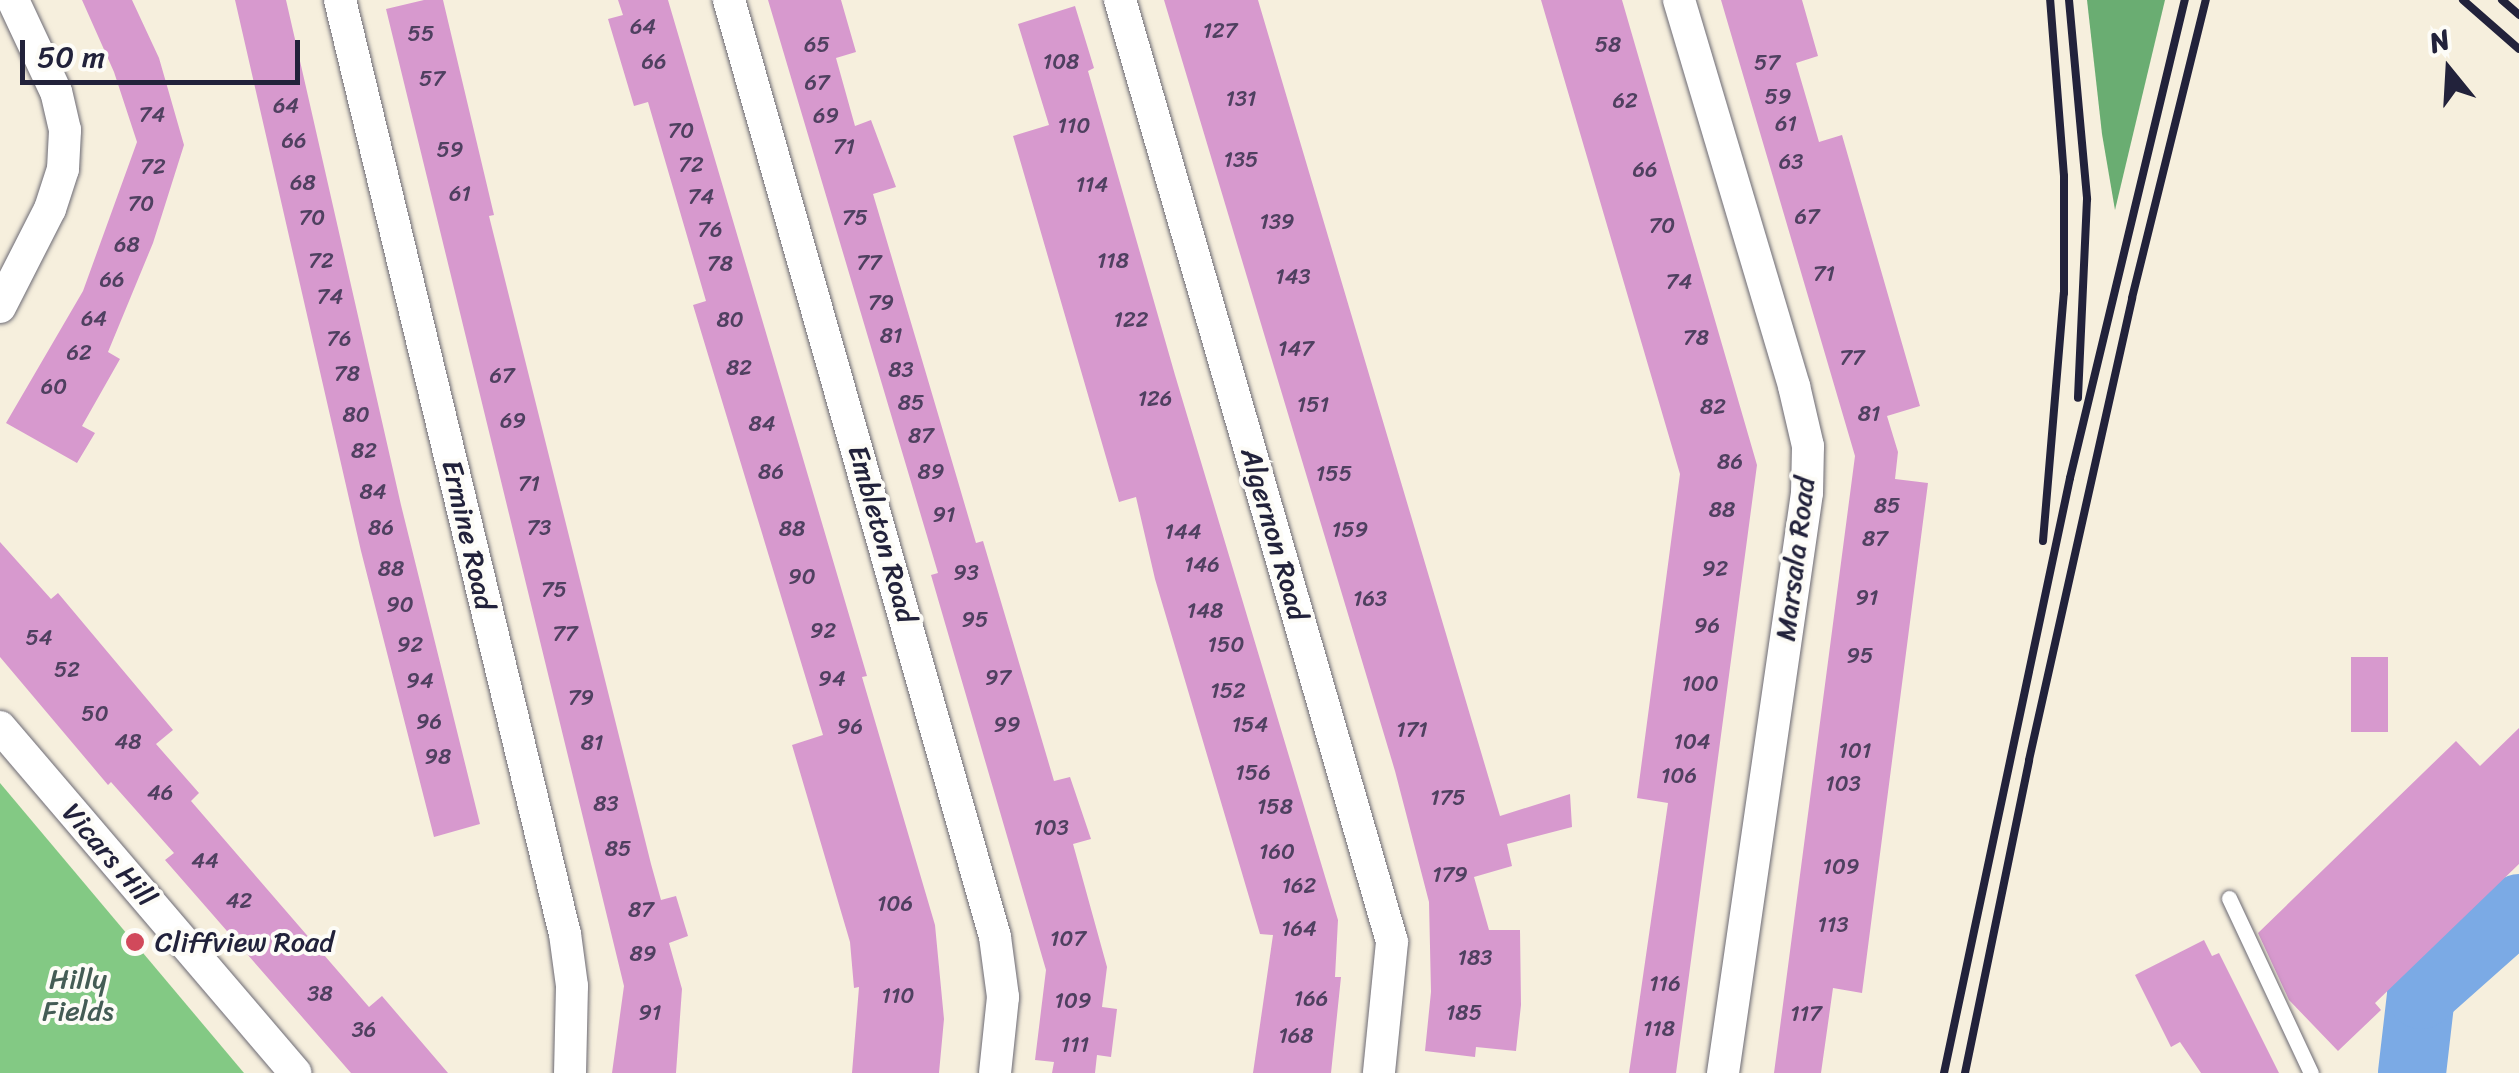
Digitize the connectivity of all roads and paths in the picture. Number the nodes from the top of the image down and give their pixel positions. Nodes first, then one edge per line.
1 (14, 0) edge
2 (340, 0) edge
3 (729, 0) edge
4 (1120, 0) edge
5 (1678, 0) edge
6 (0, 305) edge
7 (0, 727) edge
8 (2229, 898) dead end
9 (295, 1073) edge
10 (570, 1073) edge
11 (995, 1073) edge
12 (1379, 1073) edge
13 (1723, 1073) edge
14 (2311, 1073) edge

1 - 6 street
2 - 10 street, Ermine Road
3 - 11 street, Embleton Road
4 - 12 street, Algernon Road
5 - 13 street, Marsala Road
7 - 9 street, Vicars Hill
8 - 14 lane

